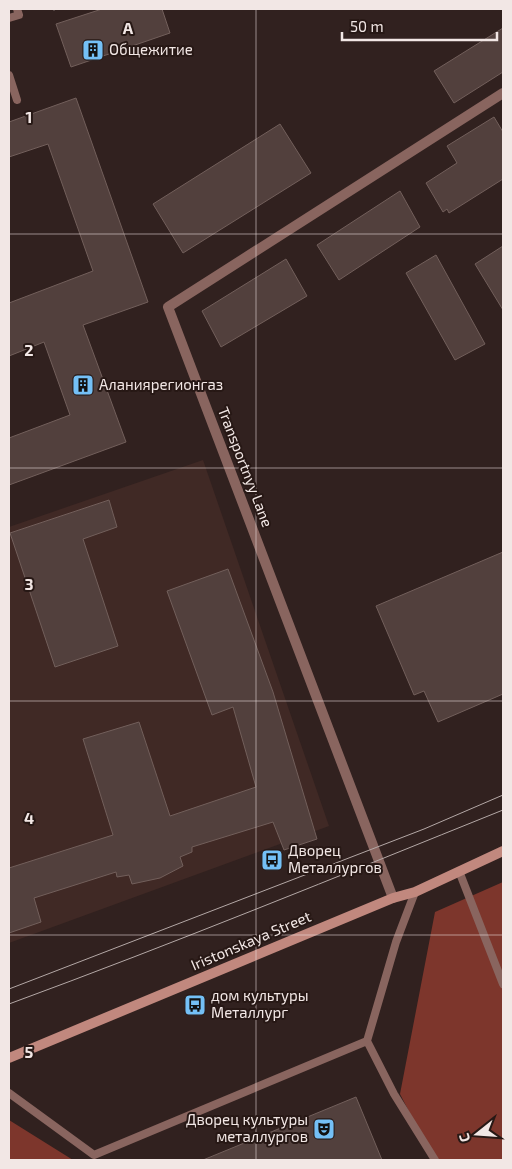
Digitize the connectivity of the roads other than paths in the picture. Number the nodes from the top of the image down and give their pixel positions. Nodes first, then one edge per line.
1 (17, 9) edge
2 (9, 18) edge
3 (9, 75) edge
4 (503, 92) edge
5 (17, 100) dead end
6 (503, 851) edge
7 (459, 871) junction
8 (415, 892) junction
9 (393, 898) junction
10 (503, 984) edge
11 (367, 1041) junction
12 (9, 1058) edge
13 (9, 1092) edge
14 (97, 1158) edge
15 (435, 1160) edge

1 - 2 lane
3 - 5 lane
4 - 9 street, Transportnyy Lane
6 - 7 main road, Iristonskaya Street
7 - 8 main road, Iristonskaya Street
7 - 10 lane
8 - 9 main road, Iristonskaya Street
8 - 11 lane
9 - 12 main road, Iristonskaya Street
11 - 14 lane
11 - 15 lane
13 - 14 lane

